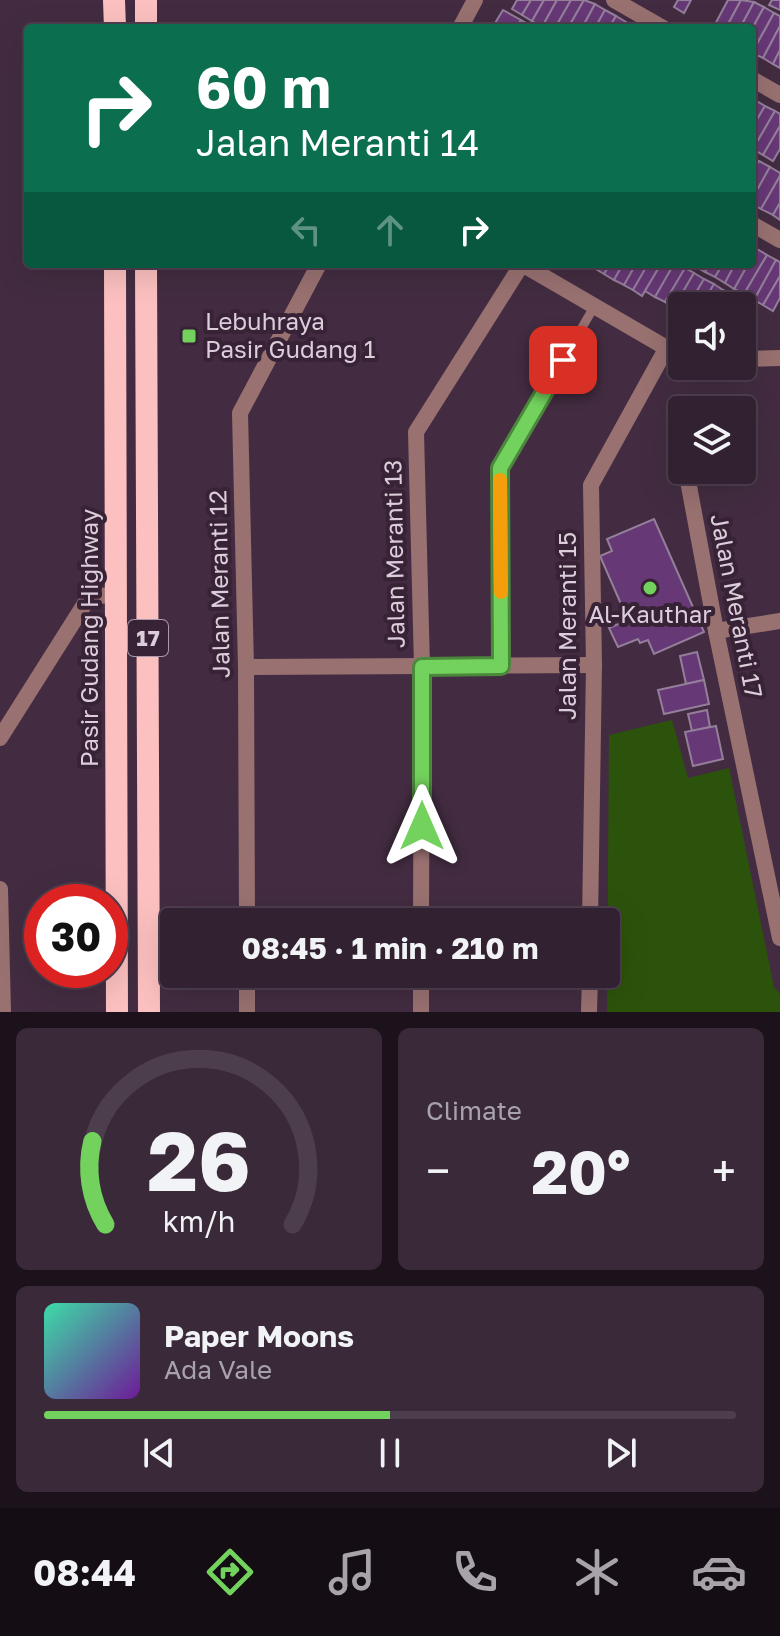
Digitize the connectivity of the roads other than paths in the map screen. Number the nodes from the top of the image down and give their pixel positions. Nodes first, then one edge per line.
1 (114, 0) edge
2 (146, 0) edge
3 (475, 0) edge
4 (614, 0) edge
5 (115, 24) edge
6 (146, 24) edge
7 (462, 24) edge
8 (656, 24) edge
9 (756, 81) edge
10 (780, 95) edge
11 (756, 226) edge
12 (780, 240) edge
13 (115, 268) edge
14 (146, 268) edge
15 (317, 268) edge
16 (519, 268) edge
17 (529, 268) edge
18 (594, 307) junction
19 (666, 349) joint
20 (780, 358) edge
21 (756, 359) edge
22 (689, 484) edge
23 (116, 596) junction
24 (780, 621) edge
25 (716, 631) junction
26 (594, 665) junction
27 (501, 666) junction
28 (246, 667) junction
29 (422, 667) junction
30 (0, 738) edge
31 (0, 889) edge
32 (247, 908) edge
33 (421, 908) edge
34 (590, 908) edge
35 (780, 938) edge
36 (247, 988) edge
37 (421, 988) edge
38 (590, 988) edge
39 (3, 1012) edge
40 (117, 1012) edge
41 (149, 1012) edge
42 (247, 1012) edge
43 (421, 1012) edge
44 (589, 1012) edge

1 - 5 highway
2 - 6 highway
3 - 7 street
4 - 8 street
9 - 10 street
11 - 12 street
13 - 23 highway, Pasir Gudang Highway / 17
14 - 41 highway, 17
15 - 28 street, Jalan Meranti 12
16 - 29 street, Jalan Meranti 13
17 - 18 street
18 - 19 street
18 - 27 lane
19 - 26 street, Jalan Meranti 15
20 - 21 street
22 - 25 street, Jalan Meranti 17
23 - 30 street
23 - 40 highway, Pasir Gudang Highway / 17
24 - 25 street
25 - 35 street, Jalan Meranti 17
26 - 27 street
26 - 34 street, Jalan Meranti 15
27 - 29 street
28 - 29 street
28 - 32 street, Jalan Meranti 12
29 - 33 street, Jalan Meranti 13
31 - 39 street
36 - 42 street
37 - 43 street
38 - 44 street

